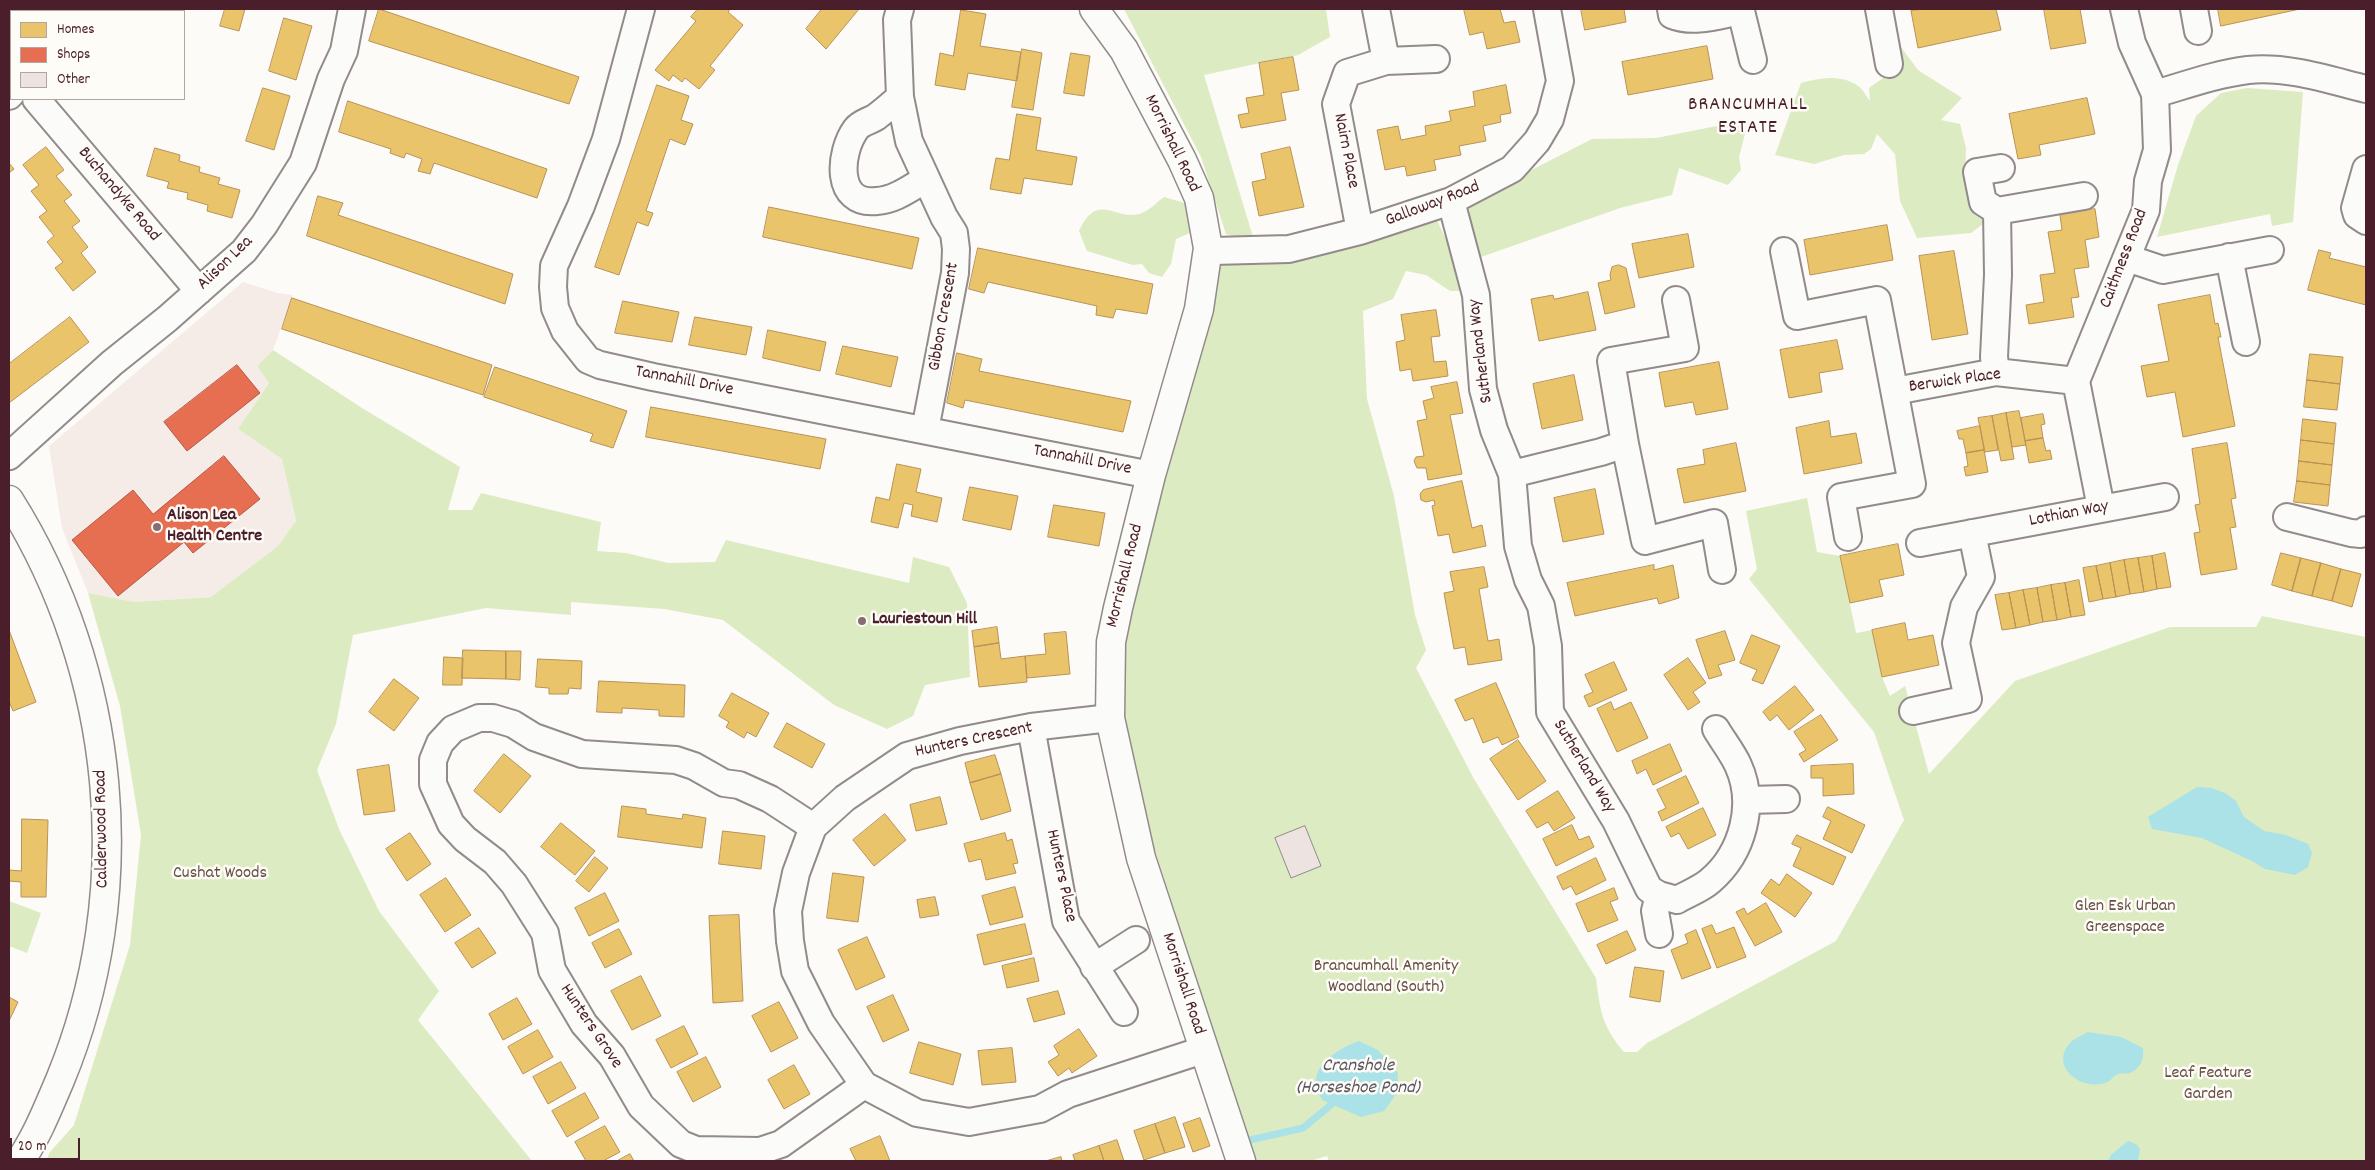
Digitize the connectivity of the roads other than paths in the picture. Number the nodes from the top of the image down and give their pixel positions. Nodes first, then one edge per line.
1 (352, 9) edge
2 (641, 9) edge
3 (900, 9) edge
4 (1094, 9) edge
5 (1376, 9) edge
6 (1547, 9) edge
7 (1671, 9) edge
8 (1880, 9) edge
9 (2124, 9) edge
10 (1436, 58) dead end
11 (1753, 60) dead end
12 (1386, 61) junction
13 (1889, 64) dead end
14 (2366, 89) edge
15 (2155, 94) junction
16 (900, 97) junction
17 (37, 100) edge
18 (2001, 168) dead end
19 (2366, 169) edge
20 (926, 179) junction
21 (2084, 196) dead end
22 (1451, 202) junction
23 (1997, 211) junction
24 (2366, 221) edge
25 (1360, 231) junction
26 (1208, 248) junction
27 (1784, 250) dead end
28 (2270, 250) dead end
29 (2229, 257) junction
30 (2127, 258) junction
31 (199, 291) junction
32 (1676, 300) dead end
33 (2246, 342) dead end
34 (1996, 372) junction
35 (2076, 381) junction
36 (1895, 391) junction
37 (925, 430) junction
38 (1625, 444) junction
39 (9, 456) edge
40 (1512, 474) junction
41 (1151, 475) junction
42 (2165, 497) dead end
43 (9, 500) edge
44 (2101, 508) junction
45 (2287, 517) dead end
46 (2366, 530) edge
47 (1972, 533) junction
48 (1848, 537) dead end
49 (1920, 543) dead end
50 (1722, 570) dead end
51 (1913, 711) dead end
52 (1110, 718) junction
53 (1031, 727) junction
54 (1716, 729) dead end
55 (1786, 799) dead end
56 (1748, 800) junction
57 (813, 827) junction
58 (1659, 895) junction
59 (1659, 934) dead end
60 (1136, 940) dead end
61 (1094, 967) junction
62 (1124, 1012) dead end
63 (1203, 1050) junction
64 (864, 1085) junction
65 (20, 1161) edge
66 (1241, 1161) edge

1 - 31 street, Alison Lea
2 - 37 street, Tannahill Drive
3 - 16 street, Gibbon Crescent
4 - 26 street, Morrishall Road
5 - 12 street
6 - 22 street, Galloway Road
7 - 11 street
8 - 13 street
9 - 15 street, Caithness Road
10 - 12 street, Nairn Place
12 - 25 street, Nairn Place
14 - 15 street
15 - 30 street, Caithness Road
16 - 20 street, Gibbon Crescent
16 - 20 street
17 - 31 street, Buchandyke Road
18 - 23 street
19 - 24 street
20 - 37 street, Gibbon Crescent
21 - 23 street
22 - 25 street, Galloway Road
22 - 40 street, Sutherland Way
23 - 34 street
25 - 26 street, Galloway Road
26 - 41 street, Morrishall Road
27 - 36 street, Berwick Place
28 - 29 street
29 - 30 street
29 - 33 street
30 - 35 street, Caithness Road
31 - 39 street, Alison Lea
32 - 38 street
34 - 35 street, Berwick Place
34 - 36 street, Berwick Place
35 - 44 street
36 - 48 street, Berwick Place
37 - 41 street, Tannahill Drive
38 - 40 street
38 - 50 street
40 - 58 street, Sutherland Way
41 - 52 street, Morrishall Road
42 - 44 street, Lothian Way
43 - 65 street, Calderwood Road
44 - 47 street, Lothian Way
45 - 46 street
47 - 49 street, Lothian Way
47 - 51 street
52 - 53 street, Hunters Crescent
52 - 63 street, Morrishall Road
53 - 57 street, Hunters Crescent
53 - 61 street, Hunters Place
54 - 56 street
55 - 56 street
56 - 58 street
57 - 64 street, Hunters Crescent
57 - 64 street, Hunters Grove
58 - 59 street
60 - 61 street
61 - 62 street, Hunters Place
63 - 64 street, Hunters Crescent
63 - 66 street, Morrishall Road

